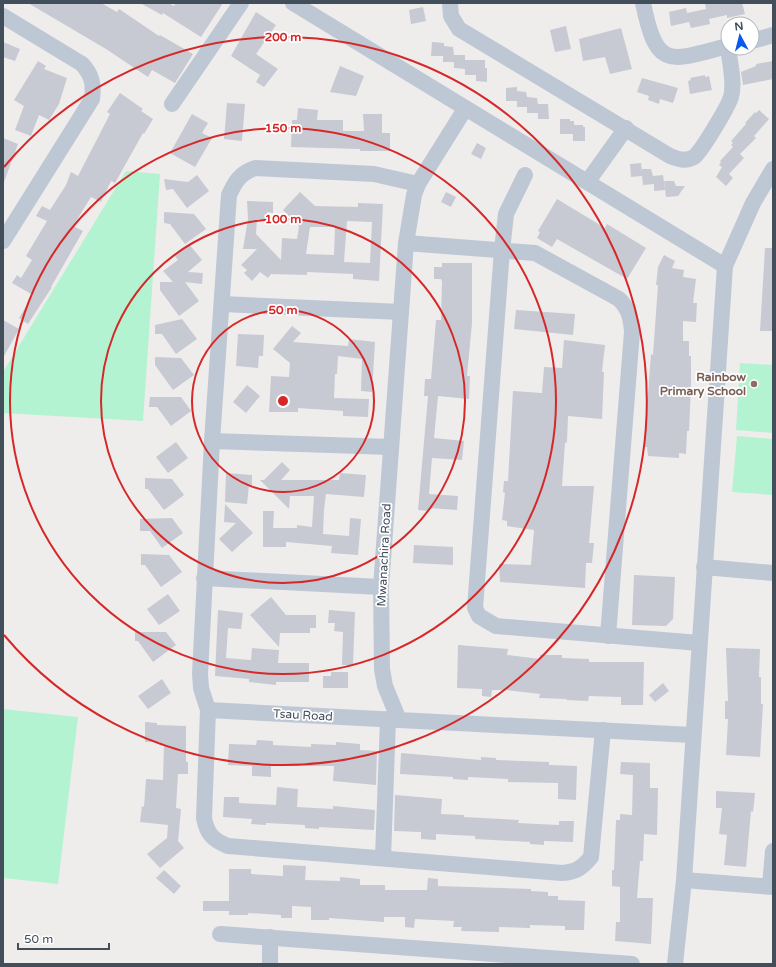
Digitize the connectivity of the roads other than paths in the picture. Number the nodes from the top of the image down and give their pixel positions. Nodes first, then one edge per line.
1 (241, 3) edge
2 (293, 3) edge
3 (450, 3) edge
4 (643, 3) edge
5 (3, 16) edge
6 (773, 35) edge
7 (760, 39) edge
8 (720, 49) edge
9 (729, 56) edge
10 (172, 104) dead end
11 (465, 109) junction
12 (626, 128) junction
13 (773, 169) edge
14 (525, 175) dead end
15 (588, 182) junction
16 (418, 184) junction
17 (3, 241) edge
18 (406, 242) junction
19 (502, 250) junction
20 (725, 266) junction
21 (222, 304) junction
22 (401, 312) junction
23 (212, 441) junction
24 (391, 447) junction
25 (704, 567) junction
26 (773, 573) edge
27 (204, 578) junction
28 (381, 586) junction
29 (608, 636) junction
30 (699, 644) junction
31 (208, 710) junction
32 (393, 719) junction
33 (603, 730) junction
34 (692, 735) junction
35 (773, 851) edge
36 (383, 858) junction
37 (684, 880) junction
38 (771, 886) edge
39 (220, 934) dead end
40 (270, 937) junction
41 (270, 964) edge
42 (632, 964) edge
43 (675, 964) edge

1 - 10 street
2 - 11 street
3 - 12 street
4 - 8 street
5 - 17 street
6 - 7 street
9 - 12 street
11 - 15 street
11 - 16 street, Mwanachira Road
12 - 15 street
13 - 20 street
14 - 19 street
15 - 20 street
16 - 18 street, Mwanachira Road
16 - 21 street
18 - 19 street
18 - 22 street, Mwanachira Road
19 - 29 street
19 - 29 street
20 - 25 street
21 - 22 street
21 - 23 street
22 - 24 street, Mwanachira Road
23 - 24 street
23 - 27 street
24 - 28 street, Mwanachira Road
25 - 26 street
25 - 30 street
27 - 28 street
27 - 31 street
28 - 32 street, Mwanachira Road
29 - 30 street
30 - 34 street
31 - 32 street, Tsau Road
31 - 36 street
32 - 33 street
32 - 36 street
33 - 34 street
33 - 36 street
34 - 37 street
35 - 38 street
37 - 38 street
37 - 43 street
39 - 40 street
40 - 41 street
40 - 42 street

